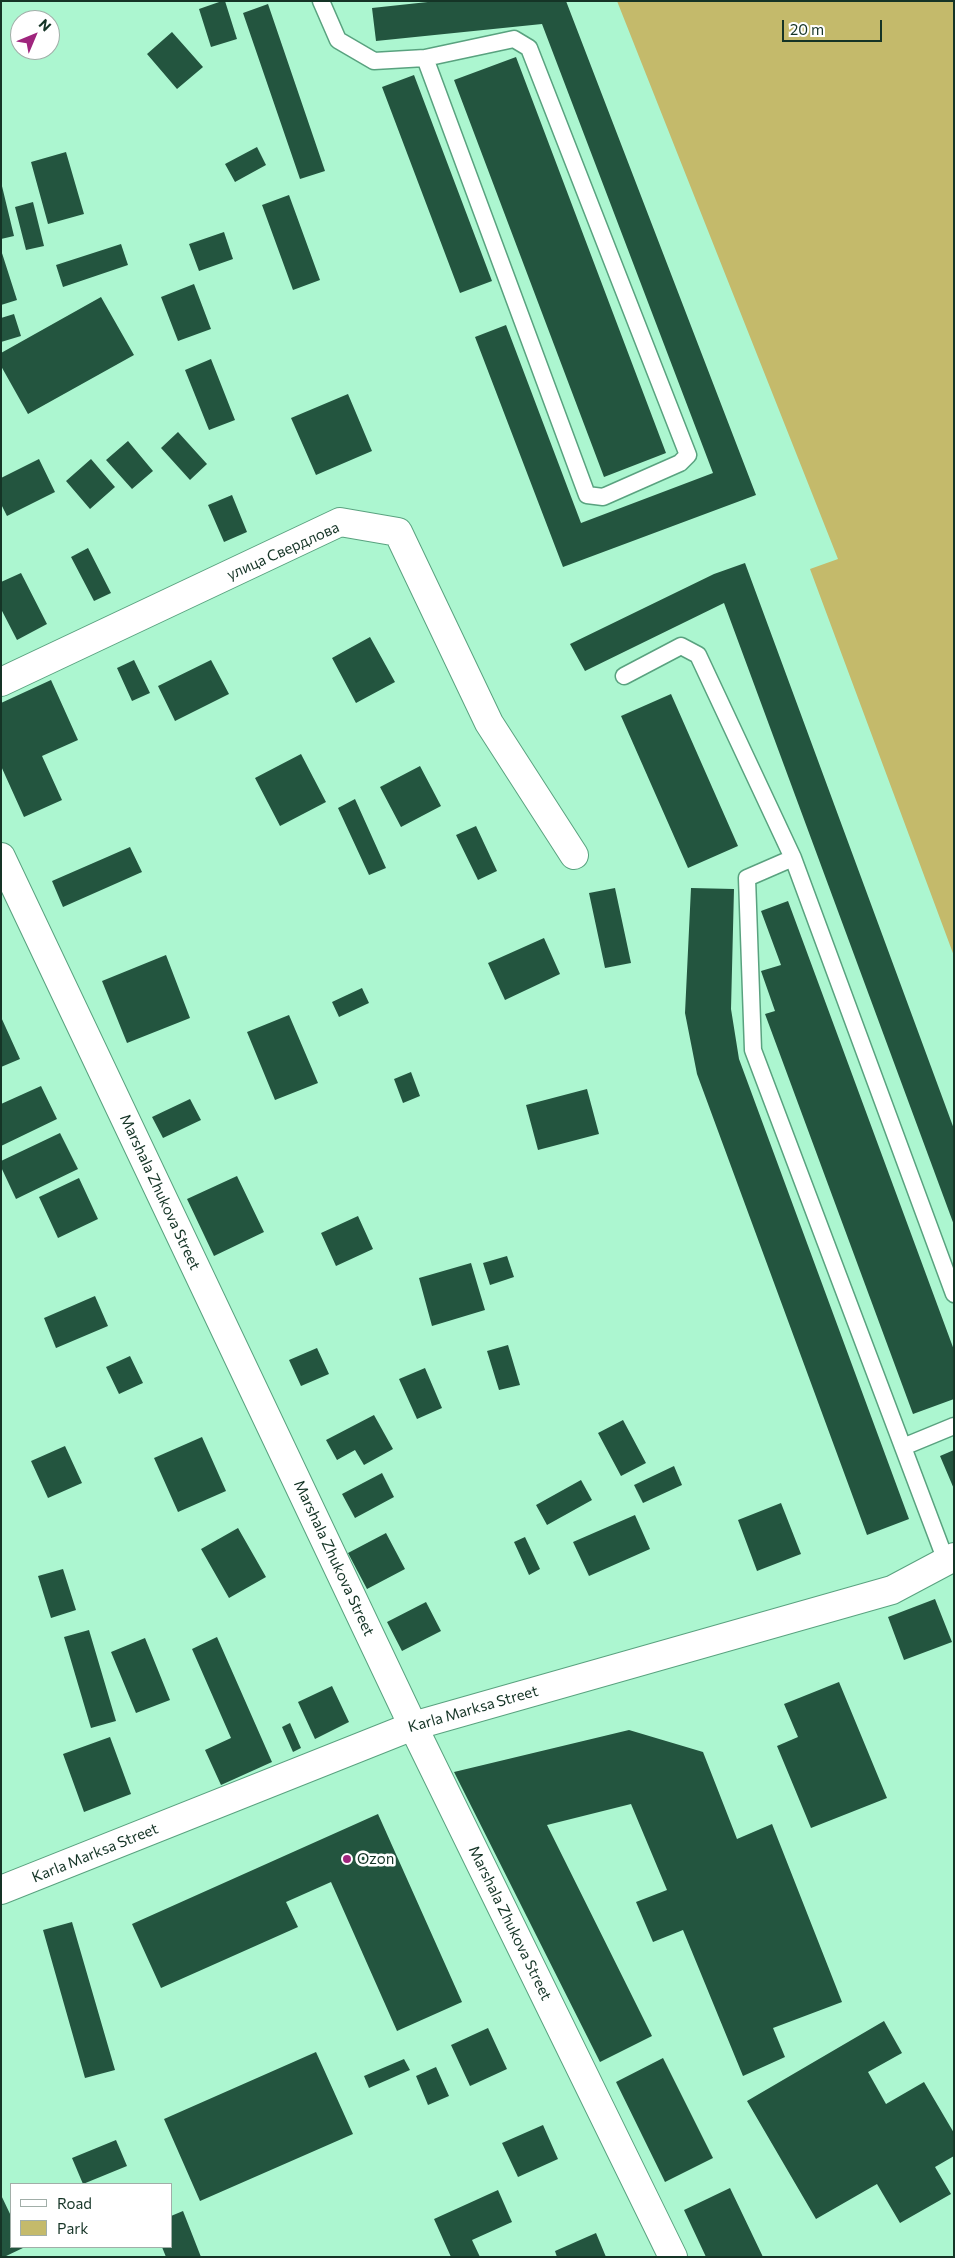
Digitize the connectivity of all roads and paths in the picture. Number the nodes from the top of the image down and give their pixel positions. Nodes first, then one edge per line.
1 (321, 1) edge
2 (425, 58) junction
3 (624, 676) dead end
4 (1, 682) edge
5 (574, 854) dead end
6 (1, 856) edge
7 (792, 858) junction
8 (954, 1294) edge
9 (954, 1426) edge
10 (902, 1447) junction
11 (950, 1559) edge
12 (413, 1726) junction
13 (1, 1890) edge
14 (673, 2257) edge

1 - 2 lane
2 - 2 lane
3 - 7 lane
4 - 5 street, улица Свердлова
6 - 12 street, Marshala Zhukova Street
7 - 8 lane
7 - 10 lane
9 - 10 lane
10 - 11 lane
11 - 12 street, Karla Marksa Street
12 - 13 street, Karla Marksa Street
12 - 14 street, Marshala Zhukova Street

